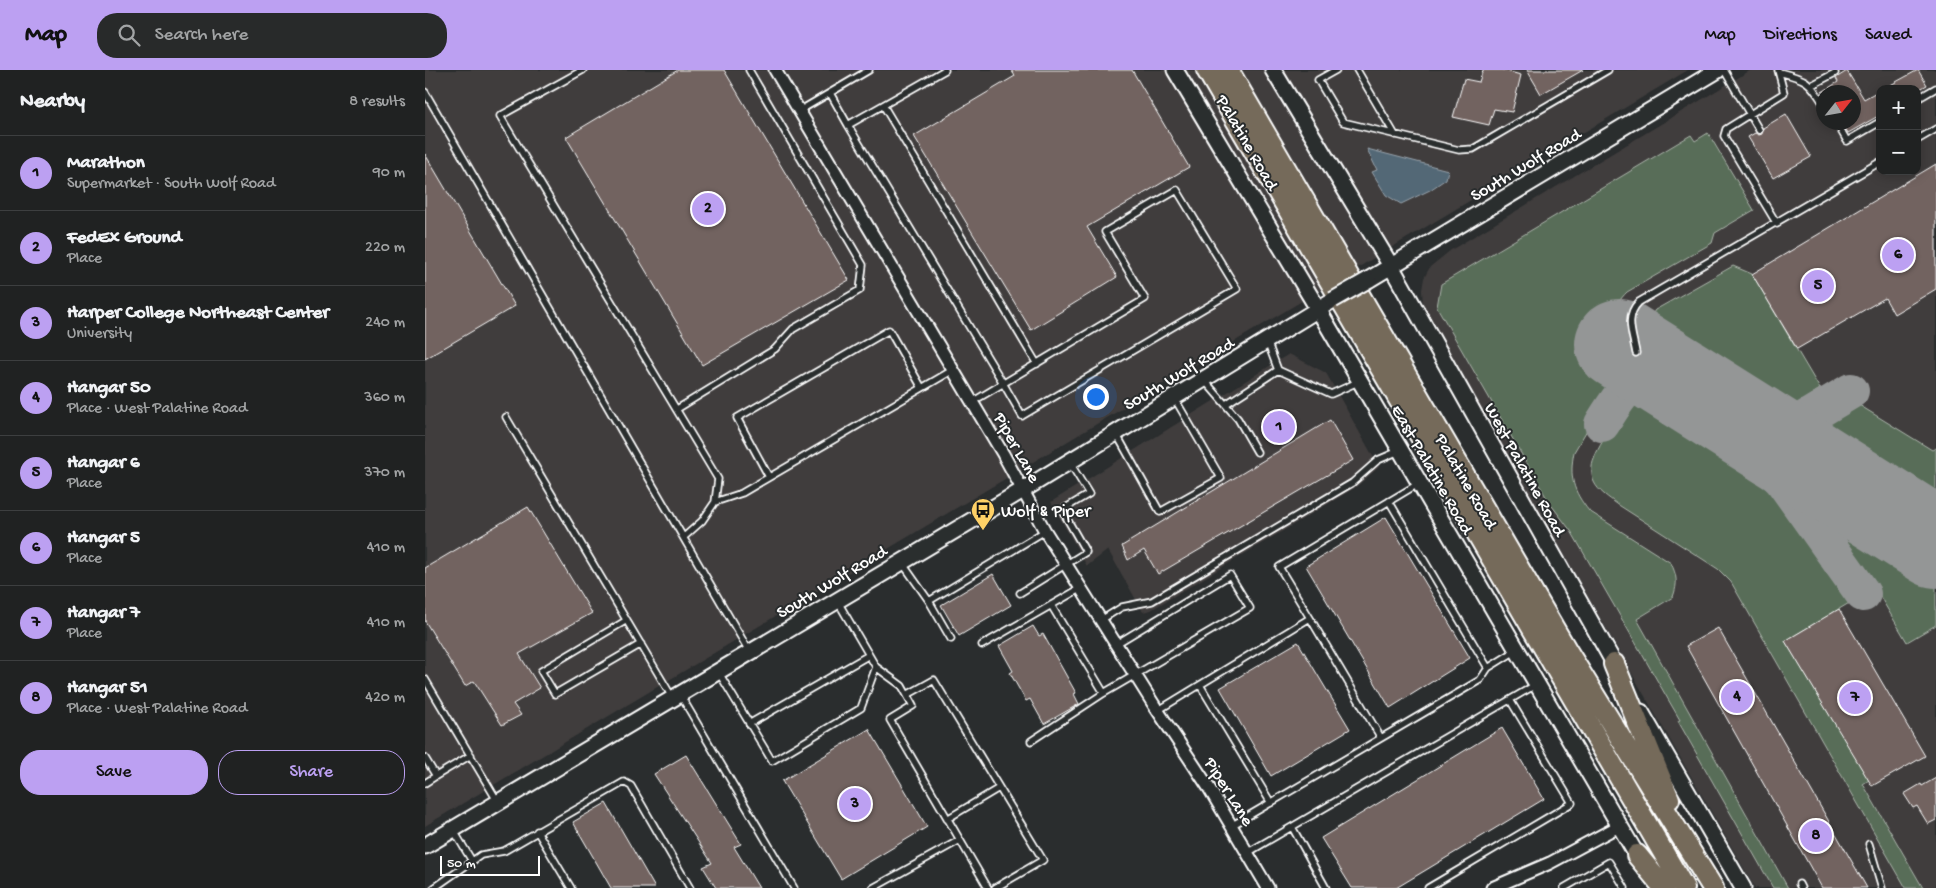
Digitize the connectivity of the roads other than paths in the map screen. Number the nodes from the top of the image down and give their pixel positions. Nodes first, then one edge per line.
1 (583, 70) edge
2 (749, 70) edge
3 (869, 70) edge
4 (945, 70) edge
5 (1175, 70) edge
6 (1207, 70) edge
7 (1228, 70) edge
8 (1273, 70) edge
9 (1336, 70) edge
10 (1357, 70) edge
11 (1608, 70) edge
12 (1718, 70) edge
13 (1724, 70) edge
14 (1779, 71) edge
15 (779, 72) edge
16 (1835, 73) dead end
17 (1812, 85) junction
18 (1936, 88) edge
19 (425, 92) edge
20 (1816, 92) edge
21 (830, 93) junction
22 (1921, 97) edge
23 (883, 105) junction
24 (799, 111) junction
25 (1749, 114) junction
26 (848, 124) junction
27 (1876, 124) edge
28 (1936, 129) edge
29 (1759, 130) dead end
30 (1841, 130) edge
31 (1395, 135) junction
32 (1921, 138) edge
33 (1876, 164) edge
34 (1777, 224) junction
35 (1391, 266) junction
36 (1318, 309) junction
37 (1267, 340) junction
38 (1636, 354) dead end
39 (1037, 364) junction
40 (953, 370) junction
41 (1278, 370) junction
42 (1204, 379) junction
43 (1360, 381) junction
44 (1003, 383) junction
45 (922, 388) junction
46 (1174, 397) junction
47 (972, 402) junction
48 (1226, 404) junction
49 (677, 409) junction
50 (506, 417) dead end
51 (1116, 433) junction
52 (1401, 451) junction
53 (1257, 452) dead end
54 (1069, 461) junction
55 (769, 477) junction
56 (1420, 483) junction
57 (1023, 490) junction
58 (1389, 501) junction
59 (715, 502) junction
60 (1045, 531) junction
61 (683, 537) junction
62 (902, 561) junction
63 (1066, 565) junction
64 (1081, 588) junction
65 (1020, 593) dead end
66 (837, 600) junction
67 (929, 601) junction
68 (1051, 606) junction
69 (1309, 618) junction
70 (627, 620) junction
71 (1101, 620) junction
72 (951, 639) dead end
73 (641, 644) junction
74 (1116, 644) junction
75 (983, 645) dead end
76 (1517, 650) junction
77 (749, 652) junction
78 (869, 655) junction
79 (1614, 664) junction
80 (877, 667) junction
81 (1488, 668) junction
82 (717, 670) junction
83 (1135, 676) junction
84 (425, 679) edge
85 (1537, 684) junction
86 (1200, 685) junction
87 (1104, 693) junction
88 (676, 695) junction
89 (907, 695) junction
90 (1510, 700) junction
91 (1157, 711) junction
92 (749, 724) junction
93 (1381, 738) junction
94 (1031, 741) dead end
95 (471, 755) junction
96 (425, 758) edge
97 (436, 776) junction
98 (425, 783) edge
99 (999, 788) junction
100 (498, 802) junction
101 (1271, 803) junction
102 (947, 819) junction
103 (1231, 826) junction
104 (1619, 826) junction
105 (1292, 827) junction
106 (453, 829) junction
107 (537, 832) junction
108 (959, 840) junction
109 (1869, 844) dead end
110 (425, 846) edge
111 (1247, 853) junction
112 (1692, 854) junction
113 (1637, 855) junction
114 (472, 861) junction
115 (875, 886) edge
116 (434, 888) edge
117 (571, 888) edge
118 (690, 888) edge
119 (794, 888) edge
120 (988, 888) edge
121 (995, 888) edge
122 (1268, 888) edge
123 (1326, 888) edge
124 (1428, 888) edge
125 (1493, 888) edge
126 (1564, 888) edge
127 (1625, 888) edge
128 (1658, 888) edge
129 (1664, 888) edge
130 (1684, 888) edge
131 (1713, 888) edge
132 (1743, 888) edge
133 (1882, 888) edge

1 - 49 lane
2 - 49 lane
3 - 21 lane
4 - 23 lane
5 - 36 street, East Palatine Road
6 - 130 highway, Palatine Road
7 - 112 highway, Palatine Road
8 - 35 street, West Palatine Road
9 - 31 lane
10 - 31 lane
11 - 31 lane
12 - 35 street, South Wolf Road
13 - 25 lane
14 - 17 lane
14 - 25 lane
15 - 24 street, Piper Lane
16 - 17 lane
17 - 20 lane
18 - 22 lane
19 - 61 lane
21 - 24 lane
21 - 26 lane
23 - 26 lane
23 - 39 lane
24 - 40 street, Piper Lane
25 - 29 lane
25 - 34 lane
26 - 44 lane
27 - 30 lane
28 - 32 lane
33 - 34 lane
34 - 38 lane
35 - 36 street, South Wolf Road, bridge
35 - 79 street, West Palatine Road
36 - 37 street, South Wolf Road
36 - 43 street, East Palatine Road
37 - 41 lane
37 - 42 street, South Wolf Road
39 - 44 lane
39 - 44 lane
40 - 45 lane
40 - 47 street, Piper Lane
41 - 43 lane
41 - 48 lane
42 - 46 street, South Wolf Road
42 - 48 lane
43 - 52 street, East Palatine Road
44 - 47 lane
45 - 55 lane
45 - 55 lane
46 - 51 street, South Wolf Road
46 - 51 lane
47 - 57 street, Piper Lane
48 - 53 lane
49 - 59 lane
50 - 70 lane
51 - 54 street, South Wolf Road
52 - 56 street, East Palatine Road
52 - 71 lane
54 - 57 street, South Wolf Road
54 - 63 lane
55 - 59 lane
56 - 58 lane
56 - 76 street, East Palatine Road
57 - 60 street, Piper Lane
57 - 62 street, South Wolf Road
58 - 69 lane
58 - 81 lane
59 - 61 lane
60 - 63 street, Piper Lane
60 - 67 lane
61 - 77 lane
62 - 66 street, South Wolf Road
62 - 67 lane
63 - 64 street, Piper Lane
63 - 65 lane
64 - 68 lane
64 - 71 street, Piper Lane
66 - 77 street, South Wolf Road
66 - 78 lane
67 - 72 lane
68 - 75 lane
68 - 87 lane
69 - 86 lane
69 - 93 lane
70 - 73 lane
70 - 73 lane
71 - 74 street, Piper Lane
73 - 88 lane
74 - 83 street, Piper Lane
74 - 83 lane
76 - 81 lane
76 - 85 street, East Palatine Road
77 - 82 street, South Wolf Road
78 - 80 lane
78 - 92 lane
79 - 112 highway
79 - 132 street, West Palatine Road
80 - 89 lane
80 - 92 lane
81 - 93 lane
82 - 88 street, South Wolf Road
82 - 92 lane
83 - 87 lane
83 - 91 street, Piper Lane
84 - 95 lane
85 - 90 lane
85 - 104 street, East Palatine Road
86 - 91 lane
86 - 101 lane
87 - 94 lane
88 - 100 street, South Wolf Road
88 - 119 lane
89 - 99 lane
89 - 102 lane
90 - 105 lane
90 - 124 lane
91 - 103 street, Piper Lane
93 - 101 lane
95 - 97 lane
95 - 100 lane
96 - 97 lane
97 - 98 lane
99 - 102 lane
99 - 121 lane
100 - 106 street, South Wolf Road
101 - 103 lane
102 - 108 lane
103 - 111 street, Piper Lane
104 - 113 street, East Palatine Road
104 - 125 street
105 - 111 lane
105 - 123 lane
106 - 110 street, South Wolf Road
106 - 114 lane
107 - 114 lane
107 - 117 lane
107 - 118 lane
108 - 115 lane
108 - 120 lane
109 - 133 lane
111 - 122 street, Piper Lane
112 - 131 highway, Palatine Road
113 - 128 street, East Palatine Road
113 - 129 highway
114 - 116 lane
126 - 127 lane

